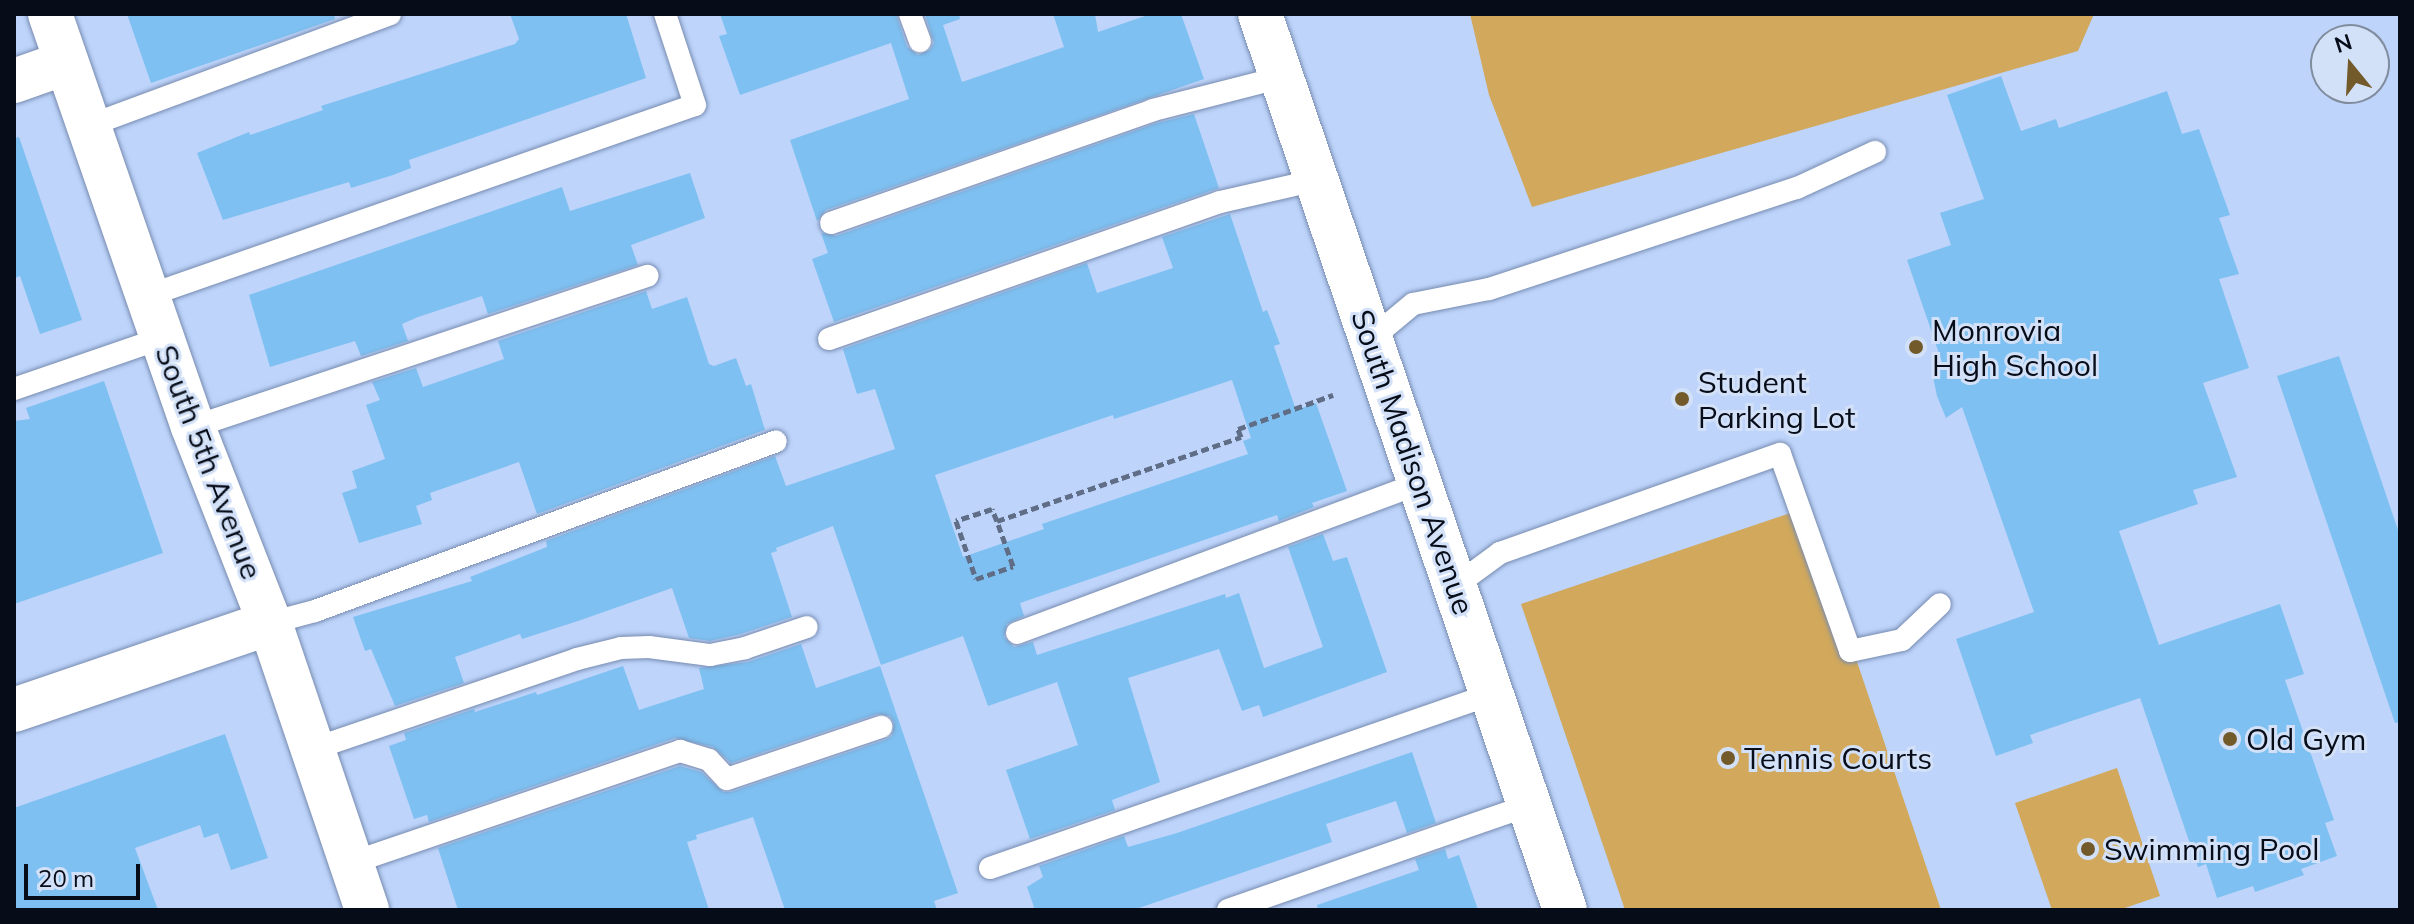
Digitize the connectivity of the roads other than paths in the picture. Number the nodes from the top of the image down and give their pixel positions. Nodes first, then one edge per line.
1 (50, 14) edge
2 (390, 14) edge
3 (665, 14) edge
4 (910, 14) edge
5 (1260, 14) edge
6 (920, 41) dead end
7 (65, 63) junction
8 (1282, 77) junction
9 (14, 81) edge
10 (88, 126) junction
11 (1875, 152) dead end
12 (1317, 180) junction
13 (831, 223) dead end
14 (648, 276) dead end
15 (147, 296) junction
16 (162, 338) junction
17 (829, 339) dead end
18 (1371, 339) junction
19 (14, 389) edge
20 (193, 427) junction
21 (776, 441) dead end
22 (1420, 483) junction
23 (1455, 586) junction
24 (1940, 604) dead end
25 (270, 623) junction
26 (807, 627) dead end
27 (1017, 633) dead end
28 (1492, 694) junction
29 (14, 710) edge
30 (881, 727) dead end
31 (313, 749) junction
32 (1529, 805) junction
33 (351, 863) junction
34 (990, 868) dead end
35 (365, 909) edge
36 (1228, 910) edge
37 (1565, 910) edge

1 - 7 street, South 5th Avenue
2 - 10 lane
3 - 15 lane
4 - 6 lane
5 - 8 street, South Madison Avenue
7 - 9 street
7 - 10 street, South 5th Avenue
8 - 12 street, South Madison Avenue
8 - 13 lane
10 - 15 street, South 5th Avenue
11 - 18 lane
12 - 17 lane
12 - 18 street, South Madison Avenue
14 - 20 lane
15 - 16 street, South 5th Avenue
16 - 19 lane
16 - 20 street, South 5th Avenue
18 - 22 street, South Madison Avenue
20 - 25 street, South 5th Avenue
21 - 25 lane
22 - 23 street, South Madison Avenue
22 - 27 lane
23 - 24 lane
23 - 28 street, South Madison Avenue
25 - 29 street
25 - 31 street, South 5th Avenue
26 - 31 lane
28 - 32 street, South Madison Avenue
28 - 34 lane
30 - 33 lane
31 - 33 street, South 5th Avenue
32 - 36 lane
32 - 37 street, South Madison Avenue
33 - 35 street, South 5th Avenue

